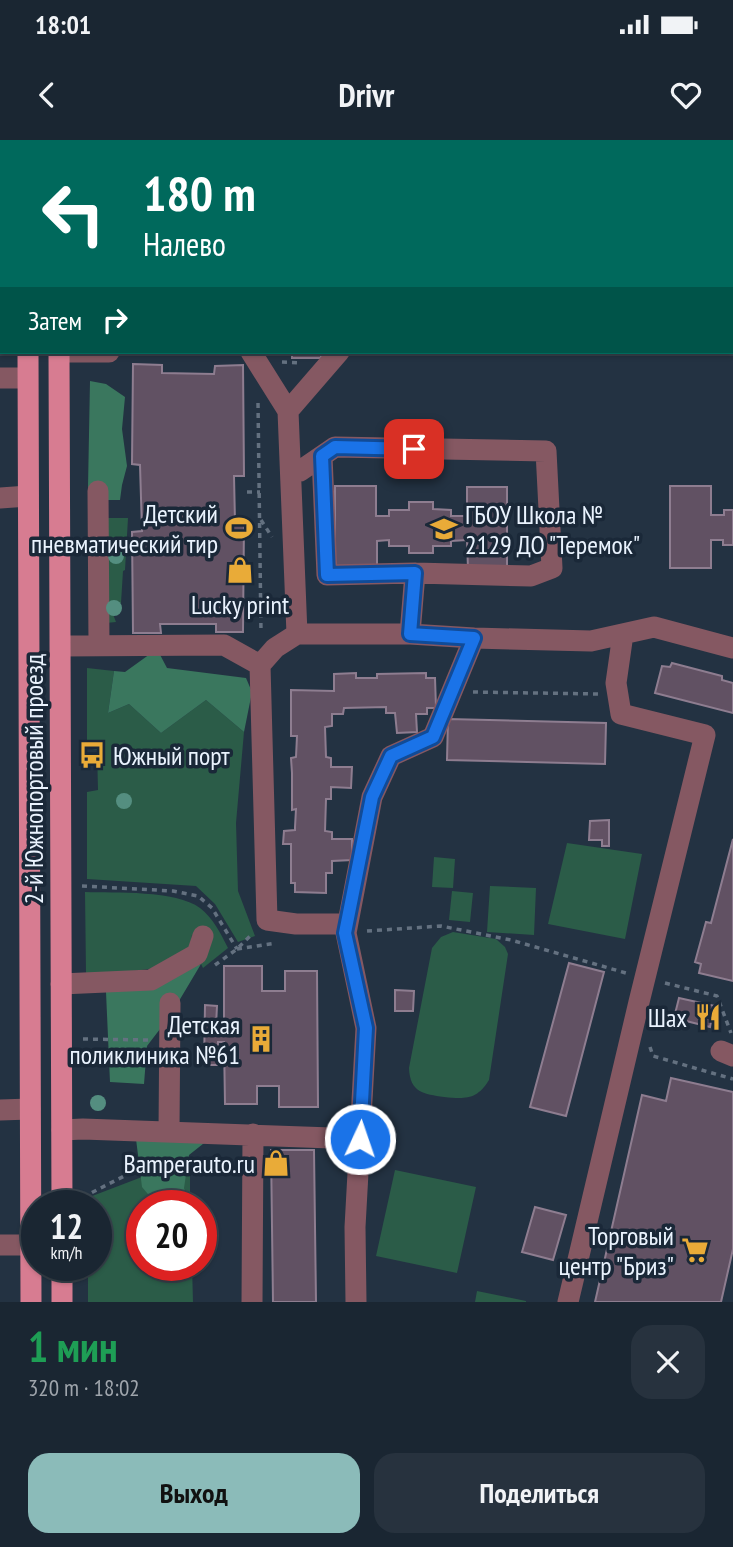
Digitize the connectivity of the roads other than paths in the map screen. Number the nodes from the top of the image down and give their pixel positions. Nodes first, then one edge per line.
1 (28, 354) edge
2 (61, 354) edge
3 (337, 354) edge
4 (254, 356) edge
5 (0, 378) edge
6 (27, 378) junction
7 (288, 411) junction
8 (322, 456) junction
9 (300, 471) dead end
10 (98, 491) dead end
11 (28, 496) junction
12 (0, 498) edge
13 (415, 573) junction
14 (297, 634) junction
15 (410, 634) junction
16 (623, 634) junction
17 (474, 638) junction
18 (61, 646) junction
19 (99, 646) junction
20 (733, 648) edge
21 (260, 665) junction
22 (346, 928) junction
23 (203, 936) dead end
24 (61, 984) junction
25 (170, 1003) dead end
26 (30, 1109) junction
27 (0, 1110) edge
28 (62, 1130) junction
29 (169, 1132) junction
30 (253, 1134) junction
31 (360, 1139) junction
32 (30, 1190) edge
33 (62, 1190) edge
34 (0, 1245) edge
35 (21, 1245) edge
36 (31, 1281) edge
37 (62, 1281) edge
38 (31, 1302) edge
39 (62, 1302) edge
40 (252, 1302) edge
41 (356, 1302) edge
42 (568, 1302) edge

1 - 6 main road, 2-й Южнопортовый проезд
2 - 18 main road, 2-й Южнопортовый проезд
3 - 7 lane
4 - 7 lane
5 - 6 lane
6 - 11 main road, 2-й Южнопортовый проезд
7 - 14 lane
8 - 9 lane
8 - 13 lane
8 - 13 lane
10 - 19 lane
11 - 12 lane
11 - 26 main road, 2-й Южнопортовый проезд
13 - 15 lane
14 - 15 lane
14 - 21 lane
15 - 17 lane
16 - 17 lane
16 - 20 lane
16 - 42 lane
17 - 22 lane
18 - 19 lane
18 - 24 main road, 2-й Южнопортовый проезд
19 - 21 lane
21 - 22 lane
22 - 31 lane
23 - 24 lane
24 - 28 main road, 2-й Южнопортовый проезд
25 - 29 lane
26 - 27 lane
26 - 32 main road, 2-й Южнопортовый проезд
28 - 29 lane
28 - 33 main road, 2-й Южнопортовый проезд
29 - 30 lane
30 - 31 lane
30 - 40 lane
31 - 41 lane
34 - 35 lane
36 - 38 main road, 2-й Южнопортовый проезд
37 - 39 main road

